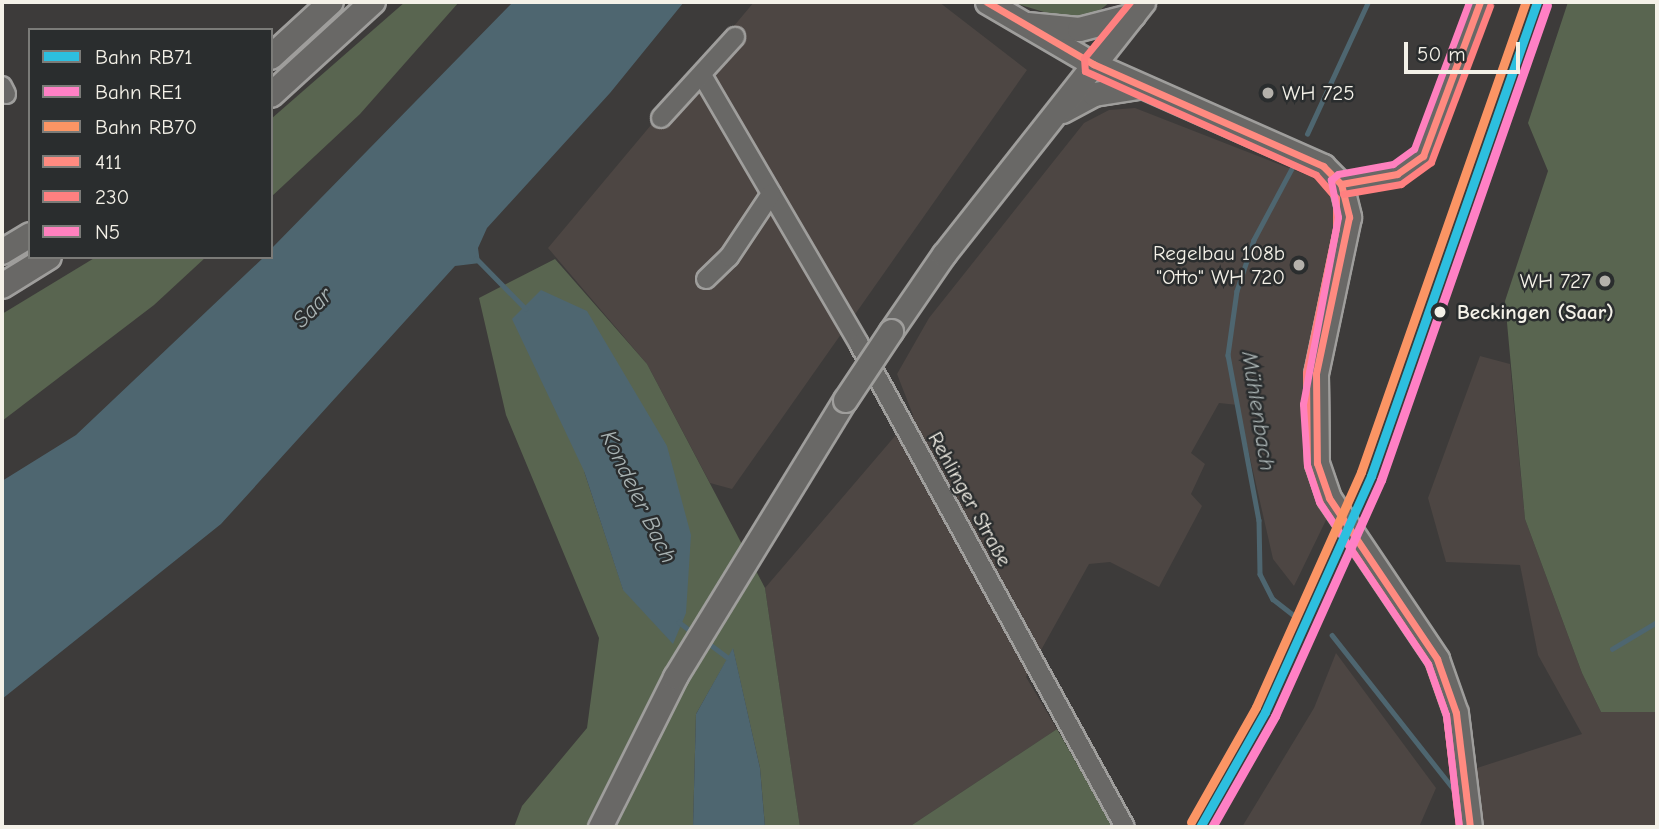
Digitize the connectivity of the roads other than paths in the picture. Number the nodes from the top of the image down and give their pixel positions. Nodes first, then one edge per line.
1 (331, 2) edge
2 (373, 2) edge
3 (987, 2) edge
4 (1480, 2) edge
5 (1138, 9) edge
6 (1017, 23) junction
7 (735, 37) dead end
8 (273, 55) edge
9 (1093, 64) junction
10 (702, 75) junction
11 (1142, 87) junction
12 (273, 93) edge
13 (661, 118) dead end
14 (1051, 119) junction
15 (1341, 184) junction
16 (771, 194) junction
17 (28, 236) edge
18 (2, 253) edge
19 (46, 259) edge
20 (705, 278) dead end
21 (2, 286) edge
22 (600, 827) edge
23 (1125, 827) edge
24 (1470, 827) edge

1 - 8 highway
2 - 12 highway
3 - 6 main road
4 - 15 street
5 - 6 main road
5 - 9 main road
6 - 9 main road
7 - 10 street
9 - 11 main road
9 - 14 main road
10 - 13 street
10 - 16 street, Rehlinger Straße
11 - 14 main road
11 - 15 main road
14 - 22 main road, bridge
15 - 24 main road
16 - 20 street
16 - 23 street, Rehlinger Straße
17 - 18 highway
19 - 21 highway

